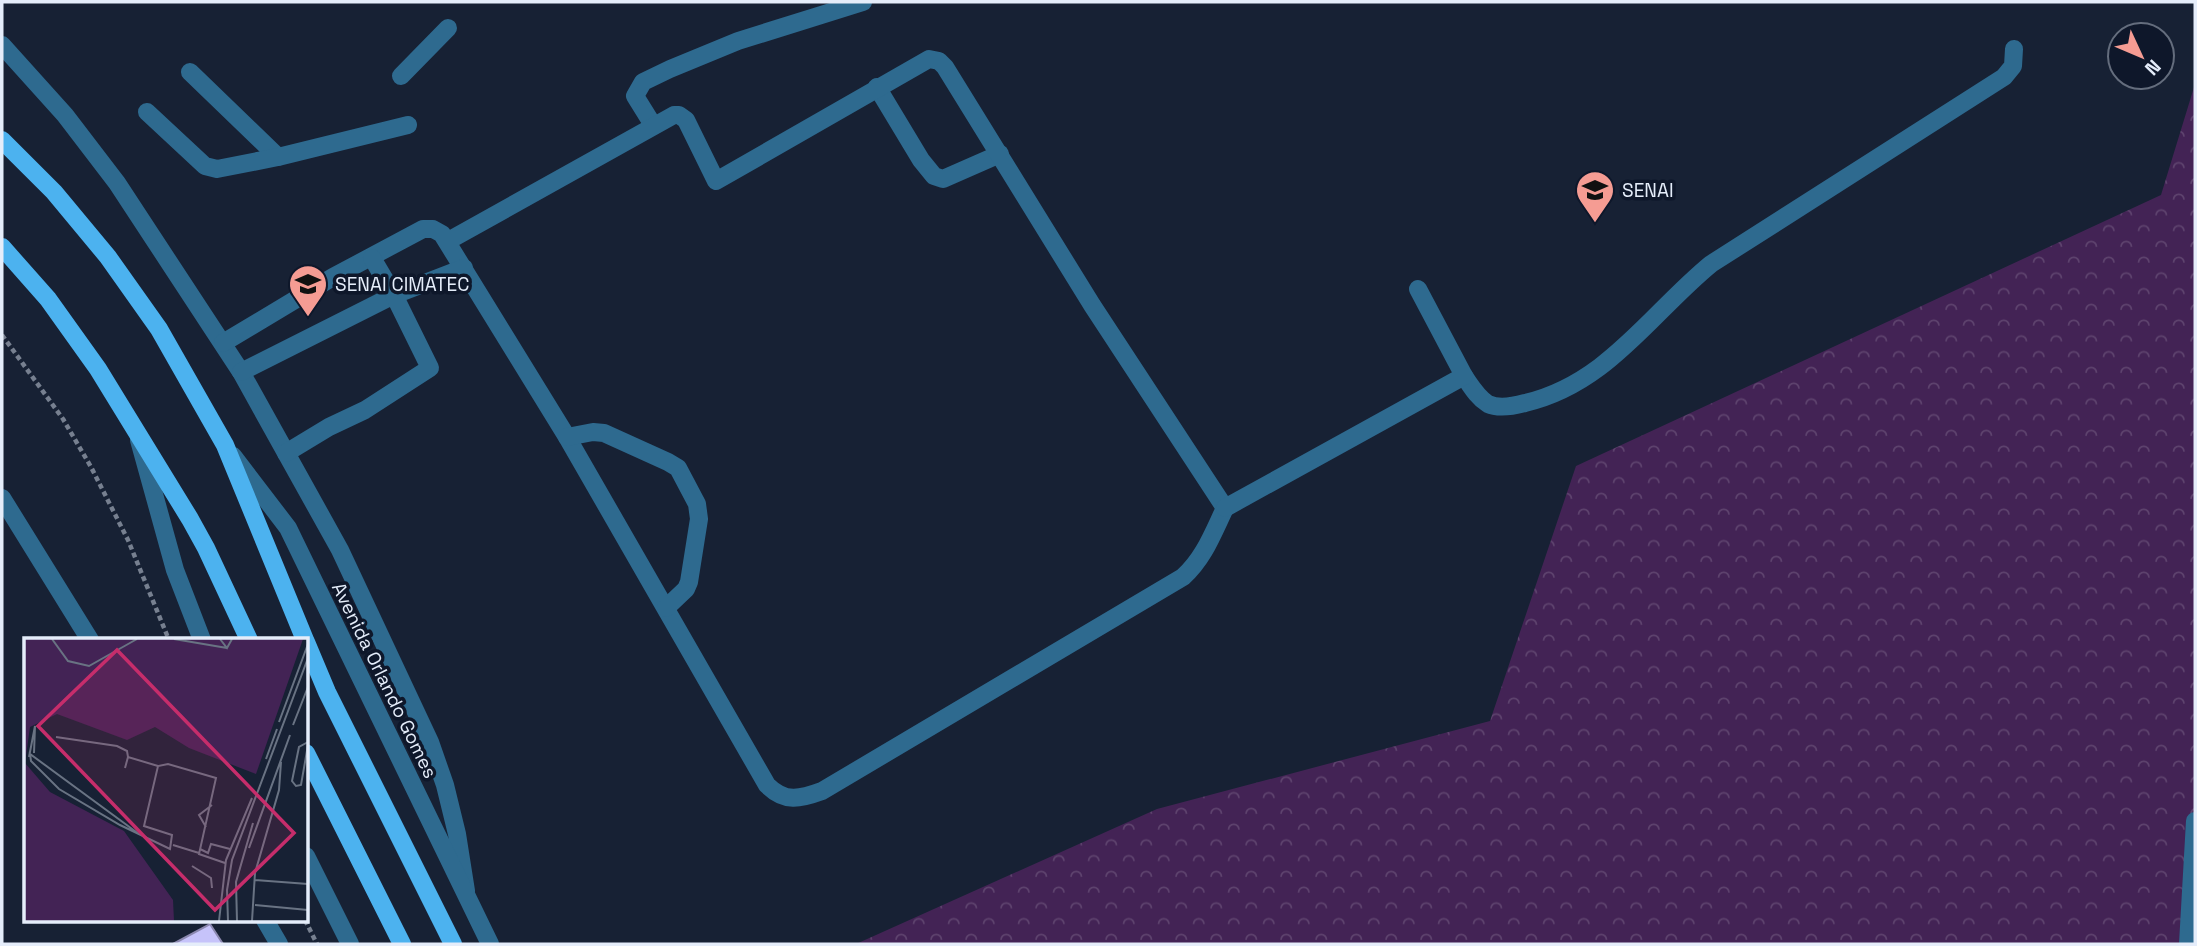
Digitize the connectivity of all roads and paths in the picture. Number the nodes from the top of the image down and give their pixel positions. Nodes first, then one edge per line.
1 (863, 2) edge
2 (448, 28) dead end
3 (2, 45) edge
4 (2014, 49) dead end
5 (190, 72) dead end
6 (401, 76) dead end
7 (877, 87) junction
8 (147, 112) dead end
9 (408, 125) dead end
10 (653, 125) junction
11 (2, 140) edge
12 (1000, 154) junction
13 (278, 158) junction
14 (448, 241) junction
15 (2, 247) edge
16 (372, 258) junction
17 (464, 268) junction
18 (1418, 289) dead end
19 (394, 295) junction
20 (2, 335) edge
21 (223, 343) junction
22 (241, 372) junction
23 (1464, 376) junction
24 (137, 433) junction
25 (567, 437) junction
26 (225, 445) junction
27 (286, 453) junction
28 (2, 498) edge
29 (1225, 508) junction
30 (666, 608) junction
31 (89, 638) edge
32 (168, 638) edge
33 (201, 638) edge
34 (249, 638) edge
35 (305, 638) edge
36 (308, 646) edge
37 (308, 757) edge
38 (2195, 821) edge
39 (308, 860) edge
40 (468, 901) junction
41 (266, 922) edge
42 (306, 922) edge
43 (279, 944) edge
44 (317, 944) edge
45 (350, 944) edge
46 (402, 944) edge
47 (453, 944) edge
48 (490, 944) edge
49 (2188, 944) edge

1 - 10 street
2 - 6 street
3 - 21 street
4 - 23 street
5 - 13 street
7 - 10 street
7 - 12 street
7 - 12 street
8 - 13 street
9 - 13 street
10 - 14 street
11 - 26 main road, Avenida Orlando Gomes
12 - 29 street
14 - 16 street
14 - 17 street
15 - 24 main road
16 - 19 street
16 - 21 street
17 - 19 street
17 - 25 street
18 - 23 street
19 - 22 street
19 - 27 street
20 - 32 path
21 - 22 street
22 - 27 street
23 - 29 street
24 - 33 street
24 - 34 main road
25 - 30 street
25 - 30 street
26 - 35 main road, Avenida Orlando Gomes
26 - 40 street, Avenida Orlando Gomes
27 - 40 street
28 - 31 street
29 - 30 street
36 - 47 main road, Avenida Orlando Gomes
37 - 46 main road
38 - 49 street
39 - 45 street
40 - 48 street, Avenida Orlando Gomes
41 - 43 street
42 - 44 path

